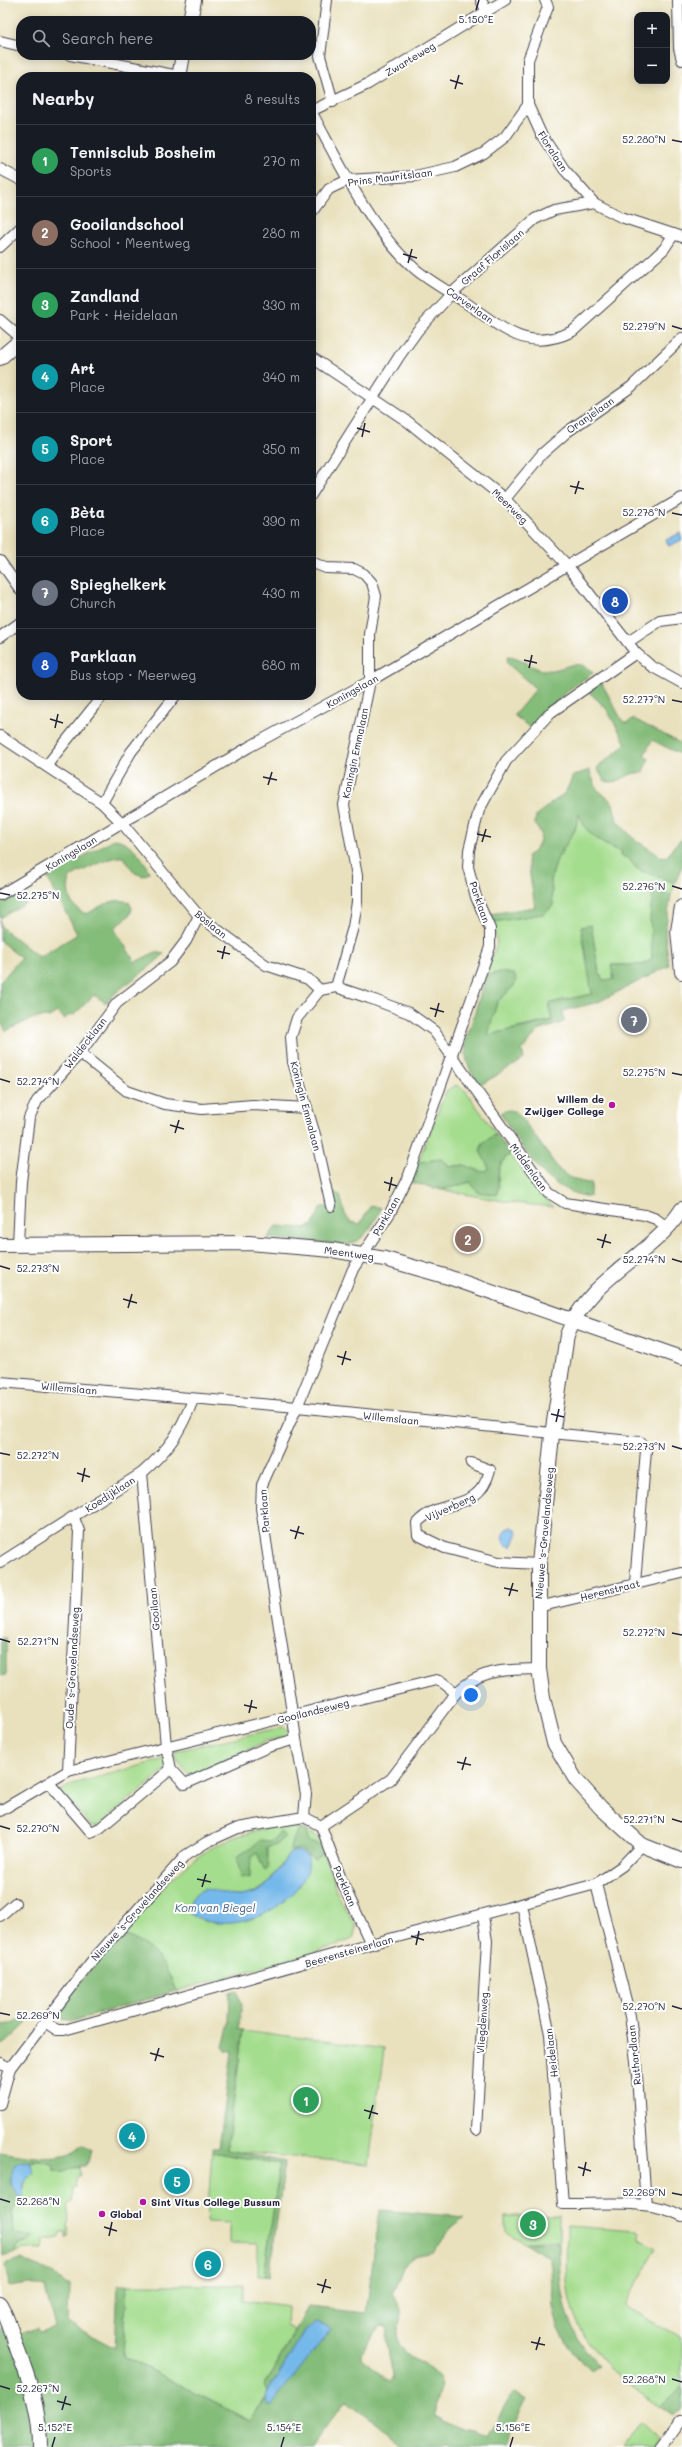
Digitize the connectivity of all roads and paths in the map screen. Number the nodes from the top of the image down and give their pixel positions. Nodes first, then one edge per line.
1 (194, 0) edge
2 (327, 0) edge
3 (481, 0) edge
4 (505, 0) edge
5 (544, 0) edge
6 (678, 0) edge
7 (487, 12) junction
8 (191, 16) edge
9 (0, 42) edge
10 (16, 45) edge
11 (95, 60) edge
12 (182, 60) edge
13 (682, 60) edge
14 (154, 72) edge
15 (180, 72) edge
16 (333, 102) junction
17 (528, 104) junction
18 (316, 109) edge
19 (316, 120) edge
20 (0, 169) edge
21 (16, 177) edge
22 (348, 180) junction
23 (594, 203) junction
24 (316, 206) edge
25 (16, 232) edge
26 (678, 236) edge
27 (0, 247) edge
28 (452, 293) junction
29 (0, 320) edge
30 (16, 334) edge
31 (682, 338) edge
32 (16, 344) edge
33 (0, 358) edge
34 (316, 360) edge
35 (372, 399) junction
36 (316, 487) edge
37 (682, 498) edge
38 (505, 499) junction
39 (0, 561) edge
40 (316, 564) edge
41 (567, 565) junction
42 (16, 584) edge
43 (682, 618) edge
44 (16, 626) edge
45 (0, 637) edge
46 (628, 642) junction
47 (636, 653) junction
48 (370, 681) junction
49 (682, 683) edge
50 (99, 700) edge
51 (172, 700) edge
52 (0, 736) edge
53 (47, 765) junction
54 (102, 803) junction
55 (122, 823) junction
56 (0, 895) edge
57 (682, 907) edge
58 (199, 916) junction
59 (682, 972) edge
60 (336, 987) junction
61 (320, 990) junction
62 (80, 1053) junction
63 (453, 1056) junction
64 (307, 1108) junction
65 (330, 1206) dead end
66 (681, 1214) edge
67 (667, 1227) junction
68 (18, 1244) junction
69 (0, 1245) edge
70 (363, 1255) junction
71 (572, 1320) junction
72 (682, 1358) edge
73 (0, 1382) edge
74 (193, 1400) junction
75 (297, 1408) junction
76 (552, 1435) junction
77 (471, 1463) dead end
78 (142, 1473) junction
79 (74, 1518) junction
80 (0, 1563) edge
81 (540, 1564) junction
82 (682, 1573) edge
83 (635, 1583) junction
84 (538, 1607) junction
85 (539, 1669) junction
86 (456, 1693) junction
87 (293, 1716) junction
88 (296, 1739) junction
89 (166, 1746) junction
90 (171, 1769) junction
91 (68, 1771) junction
92 (49, 1783) junction
93 (0, 1810) edge
94 (304, 1817) junction
95 (321, 1826) junction
96 (642, 1845) junction
97 (682, 1861) edge
98 (596, 1884) junction
99 (15, 1903) dead end
100 (522, 1905) junction
101 (0, 1916) edge
102 (483, 1916) junction
103 (371, 1944) junction
104 (45, 2022) junction
105 (0, 2063) edge
106 (10, 2068) junction
107 (0, 2104) edge
108 (476, 2130) dead end
109 (646, 2205) junction
110 (682, 2216) edge
111 (0, 2304) edge
112 (682, 2419) edge
113 (40, 2447) edge
114 (662, 2447) edge

1 - 8 main road
2 - 16 street
3 - 7 street
4 - 7 street, Zwarteweg
5 - 17 street, Floralaan
6 - 13 street
7 - 16 street, Zwarteweg
9 - 10 street
11 - 14 street
12 - 15 main road
16 - 18 street, Zwarteweg
17 - 22 street, Prins Mauritslaan
17 - 23 street, Floralaan
19 - 22 street, Corverlaan
20 - 21 street
22 - 24 street, Prins Mauritslaan
22 - 28 street, Corverlaan
23 - 26 street
23 - 28 street, Graaf Florislaan
25 - 27 street
26 - 28 street, Corverlaan
28 - 35 street, Graaf Florislaan
29 - 30 street
31 - 38 street, Oranjelaan
32 - 33 main road
34 - 35 street, Meerweg
35 - 36 street, Graaf Florislaan
35 - 38 street, Meerweg
37 - 41 street, Koningslaan
38 - 41 street, Meerweg
39 - 42 street
40 - 48 street, Koningin Emmalaan
41 - 46 street, Meerweg
41 - 48 street, Koningslaan
43 - 46 street
44 - 45 street
46 - 47 street, Meerweg
47 - 49 street, Meerweg
47 - 63 street, Parklaan
48 - 55 street, Koningslaan
48 - 60 street, Koningin Emmalaan
50 - 53 street
51 - 54 street
52 - 53 street, Boslaan
53 - 54 street, Boslaan
54 - 55 street, Boslaan
55 - 56 street, Koningslaan
55 - 58 street, Boslaan
57 - 59 main road
58 - 61 street, Boslaan
58 - 62 street, Waldecklaan
60 - 61 street
60 - 63 street
61 - 64 street, Koningin Emmalaan
62 - 64 street
62 - 68 street, Waldecklaan
63 - 67 street, Middenlaan
63 - 70 street, Parklaan
64 - 65 street, Koningin Emmalaan
66 - 67 main road, Nieuwe 's-Gravelandseweg
67 - 71 main road, Nieuwe 's-Gravelandseweg
68 - 69 main road, Meentweg
68 - 70 main road, Meentweg
70 - 71 main road, Meentweg
70 - 75 street, Parklaan
71 - 72 main road, Meentweg
71 - 76 main road, Nieuwe 's-Gravelandseweg
73 - 74 street, Willemslaan
74 - 75 street, Willemslaan
74 - 78 street, Koedijklaan
75 - 76 street, Willemslaan
75 - 87 street, Parklaan
76 - 81 main road, Nieuwe 's-Gravelandseweg
76 - 83 street, Willemslaan
77 - 81 street, Vijverberg
78 - 79 street, Koedijklaan
78 - 89 street, Gooilaan
79 - 80 street, Koedijklaan
79 - 91 street, Oude 's-Gravelandseweg
81 - 84 main road, Nieuwe 's-Gravelandseweg
82 - 83 street, Herenstraat
83 - 84 street, Herenstraat
84 - 85 main road, Nieuwe 's-Gravelandseweg
85 - 86 street
85 - 96 main road, Nieuwe 's-Gravelandseweg
86 - 87 street, Gooilandseweg
86 - 95 street
87 - 88 street, Parklaan
87 - 89 street, Gooilandseweg
88 - 90 street
88 - 94 street, Parklaan
89 - 90 street
89 - 91 street, Gooilandseweg
90 - 92 street
91 - 92 street, Gooilandseweg
92 - 93 street, Gooilandseweg
94 - 95 street
94 - 104 street, Nieuwe 's-Gravelandseweg
95 - 103 street, Parklaan
96 - 97 main road
96 - 98 street, Beerensteinerlaan
98 - 100 street, Beerensteinerlaan
98 - 109 street, Ruthardlaan
99 - 101 street
100 - 102 street, Beerensteinerlaan
100 - 109 street, Heidelaan
102 - 103 street, Beerensteinerlaan
102 - 108 street, Vliegdenweg
103 - 104 street, Beerensteinerlaan
104 - 106 street, Nieuwe 's-Gravelandseweg
105 - 106 street
106 - 107 street, Nieuwe 's-Gravelandseweg
109 - 110 street
111 - 113 main road
112 - 114 street

